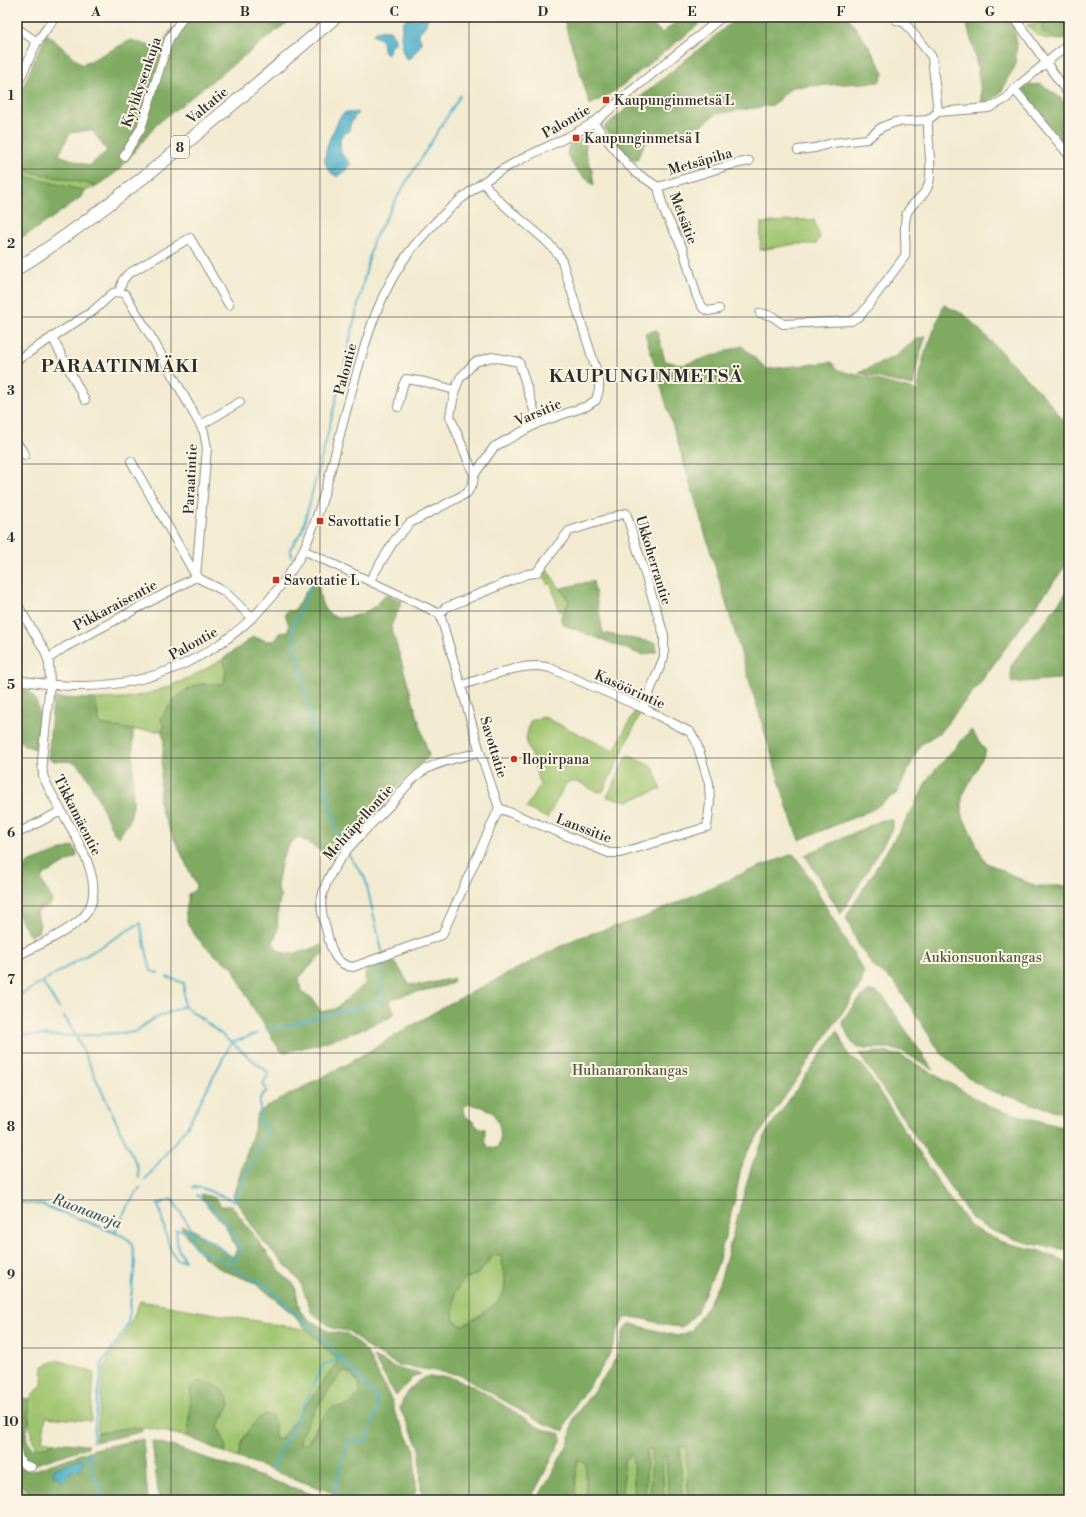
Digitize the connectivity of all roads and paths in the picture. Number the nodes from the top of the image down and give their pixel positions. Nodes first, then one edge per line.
1 (55, 17) edge
2 (183, 17) edge
3 (336, 17) edge
4 (722, 17) edge
5 (1014, 17) edge
6 (896, 20) dead end
7 (17, 28) edge
8 (37, 42) junction
9 (1069, 44) edge
10 (1045, 62) junction
11 (17, 85) edge
12 (1014, 89) junction
13 (1069, 95) edge
14 (938, 112) junction
15 (928, 120) junction
16 (593, 122) junction
17 (798, 150) dead end
18 (1069, 155) edge
19 (124, 156) dead end
20 (749, 161) dead end
21 (484, 183) junction
22 (658, 187) junction
23 (17, 269) edge
24 (119, 292) junction
25 (229, 305) dead end
26 (719, 309) dead end
27 (760, 313) dead end
28 (52, 337) junction
29 (17, 360) edge
30 (455, 390) junction
31 (85, 400) dead end
32 (240, 402) dead end
33 (398, 408) dead end
34 (538, 423) junction
35 (201, 425) junction
36 (17, 443) edge
37 (25, 455) dead end
38 (130, 461) dead end
39 (474, 475) junction
40 (303, 550) junction
41 (196, 577) junction
42 (370, 580) junction
43 (17, 604) edge
44 (440, 614) junction
45 (252, 618) junction
46 (48, 659) junction
47 (17, 680) edge
48 (50, 684) junction
49 (462, 685) junction
50 (643, 708) junction
51 (480, 752) junction
52 (499, 808) junction
53 (61, 810) junction
54 (707, 827) joint
55 (20, 832) dead end
56 (17, 956) edge
57 (17, 1450) edge
58 (32, 1467) dead end

1 - 8 street
2 - 19 street, Kyyhkysenkuja
3 - 23 highway, Valtatie / 8
4 - 16 street, Palontie
5 - 10 street
6 - 14 street
7 - 8 street
8 - 11 street
9 - 10 street
10 - 12 street
10 - 13 street
12 - 14 street
12 - 18 street
14 - 15 street
15 - 17 street
15 - 27 street
16 - 21 street, Palontie
16 - 22 street, Metsätie
20 - 22 street, Metsäpiha
21 - 34 street, Varsitie
21 - 40 street, Palontie
22 - 26 street, Metsätie
24 - 25 street
24 - 28 street
24 - 35 street, Paraatintie
28 - 29 street
28 - 31 street
30 - 33 street
30 - 34 street
30 - 39 street
32 - 35 street
34 - 39 street, Varsitie
35 - 41 street, Paraatintie
36 - 37 street
38 - 41 street
39 - 42 street, Varsitie
40 - 42 street
40 - 45 street, Palontie
41 - 45 street
41 - 46 street, Pikkaraisentie
42 - 44 street
43 - 46 street, Tikkamäentie
44 - 49 street, Savottatie
44 - 50 street, Ukkoherrantie
45 - 48 street, Palontie
46 - 48 street, Tikkamäentie
47 - 48 street, Palontie
48 - 53 street, Tikkamäentie
49 - 50 street, Kasöörintie
49 - 51 street, Savottatie
50 - 54 street, Kasöörintie
51 - 52 street, Savottatie
51 - 52 street, Mehtäpellontie
52 - 54 street, Lanssitie
53 - 55 street
53 - 56 street, Tikkamäentie
57 - 58 street

